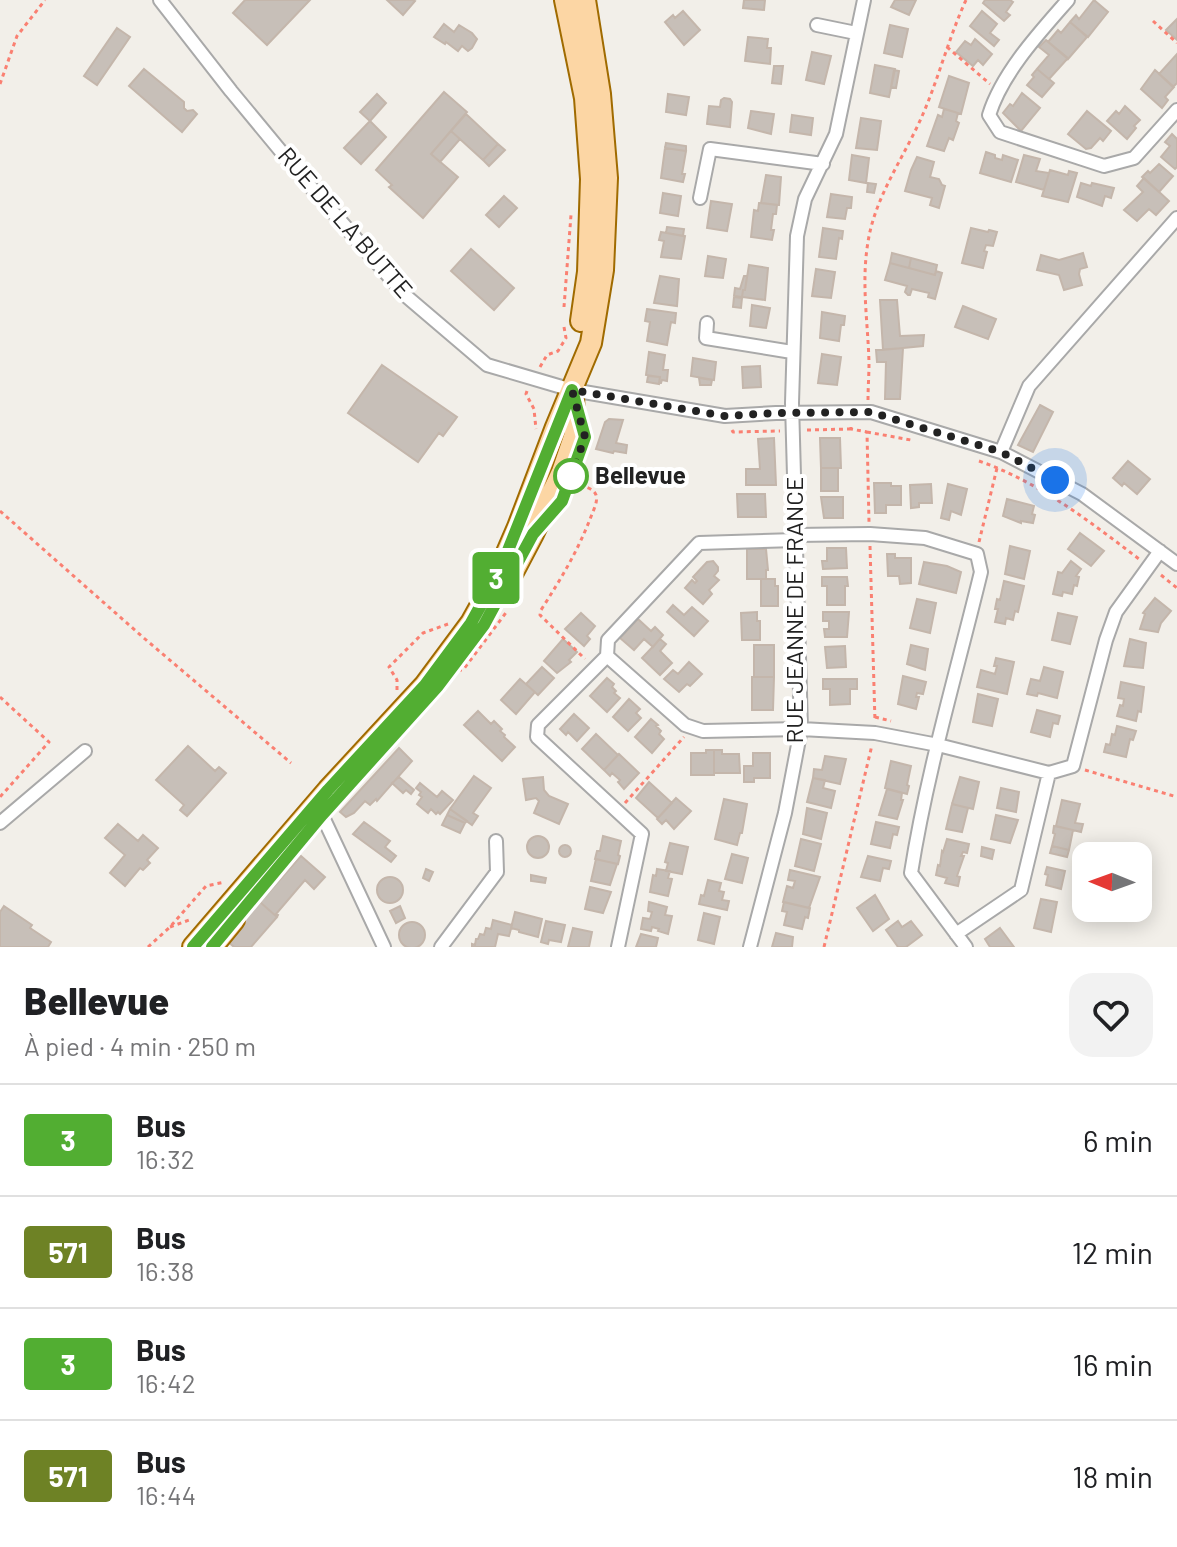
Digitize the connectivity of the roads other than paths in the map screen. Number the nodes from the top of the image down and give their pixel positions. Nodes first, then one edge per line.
1 (160, 0) edge
2 (565, 0) edge
3 (585, 0) edge
4 (864, 0) edge
5 (1068, 0) edge
6 (817, 25) dead end
7 (856, 33) junction
8 (1177, 110) edge
9 (823, 164) junction
10 (700, 198) dead end
11 (1177, 218) edge
12 (707, 323) dead end
13 (792, 352) junction
14 (572, 390) junction
15 (792, 412) junction
16 (1001, 452) junction
17 (533, 534) junction
18 (796, 537) junction
19 (1160, 551) junction
20 (1177, 564) edge
21 (607, 656) junction
22 (801, 729) junction
23 (938, 745) junction
24 (85, 751) dead end
25 (1049, 773) junction
26 (321, 807) junction
27 (0, 823) edge
28 (496, 841) dead end
29 (956, 934) junction
30 (193, 947) edge
31 (212, 947) edge
32 (384, 947) edge
33 (441, 947) edge
34 (618, 947) edge
35 (750, 947) edge
36 (966, 947) edge

1 - 14 street, RUE DE LA BUTTE
2 - 14 main road
3 - 14 main road
4 - 7 street, RUE JEANNE DE FRANCE
5 - 8 street
6 - 7 street
7 - 9 street, RUE JEANNE DE FRANCE
9 - 10 street
9 - 13 street, RUE JEANNE DE FRANCE
11 - 16 street
12 - 13 street
13 - 15 street, RUE JEANNE DE FRANCE
14 - 15 street, RUE DE LA BUTTE
14 - 17 main road
14 - 17 lane
14 - 26 main road
15 - 16 street, RUE DE LA BUTTE
15 - 18 street, RUE JEANNE DE FRANCE
16 - 19 street, RUE DE LA BUTTE
17 - 26 main road
18 - 21 street
18 - 22 street, RUE JEANNE DE FRANCE
18 - 23 street
19 - 20 street, RUE DE LA BUTTE
19 - 25 street
21 - 22 street
21 - 34 street
22 - 23 street
22 - 35 street, RUE JEANNE DE FRANCE
23 - 25 street
23 - 29 street
24 - 27 street
25 - 29 street
26 - 30 main road
26 - 31 main road
26 - 32 street
28 - 33 street
29 - 36 street

